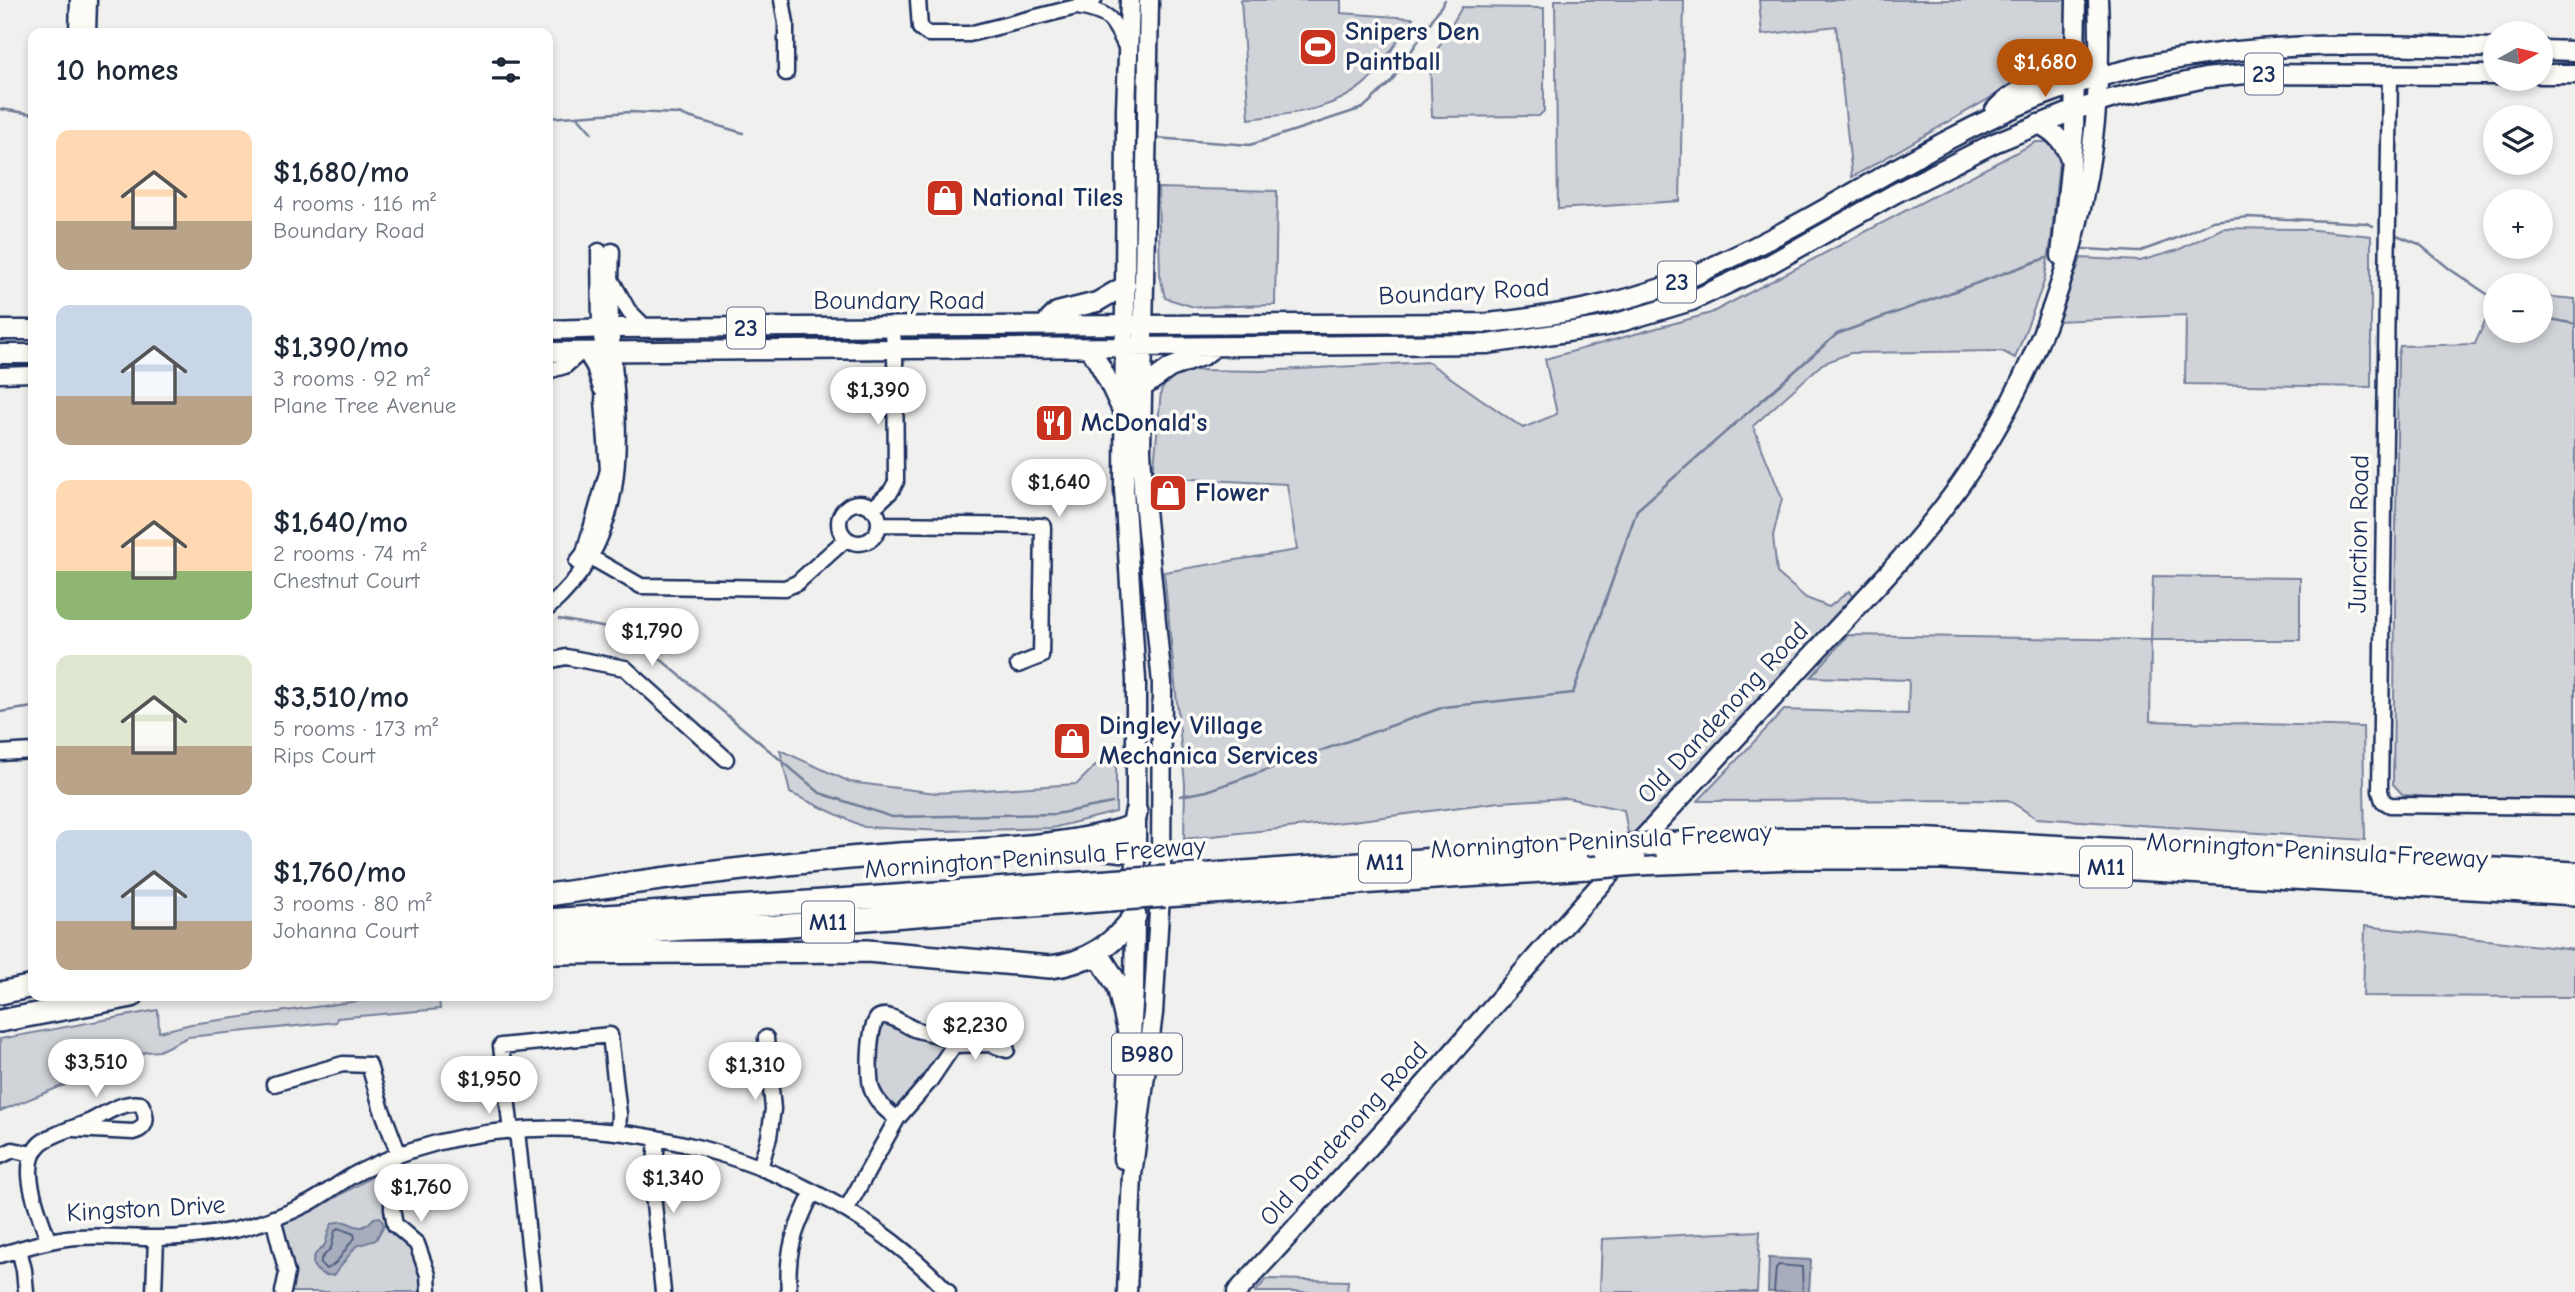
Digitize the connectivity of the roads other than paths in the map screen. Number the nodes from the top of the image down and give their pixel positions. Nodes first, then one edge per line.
1 (78, 0) edge
2 (89, 0) edge
3 (782, 0) edge
4 (791, 0) edge
5 (918, 0) edge
6 (1094, 0) edge
7 (1130, 0) edge
8 (1149, 0) edge
9 (2076, 0) edge
10 (2098, 0) edge
11 (1076, 7) junction
12 (786, 23) junction
13 (2099, 24) junction
14 (77, 28) edge
15 (88, 28) edge
16 (2390, 47) junction
17 (2483, 48) edge
18 (1128, 50) junction
19 (2553, 50) edge
20 (2575, 51) edge
21 (2076, 54) junction
22 (2134, 68) junction
23 (786, 73) dead end
24 (2575, 74) edge
25 (2390, 75) junction
26 (2483, 75) edge
27 (2553, 75) edge
28 (2099, 77) junction
29 (2076, 84) junction
30 (2098, 103) junction
31 (2075, 110) junction
32 (1986, 120) junction
33 (2038, 124) junction
34 (2072, 165) junction
35 (611, 279) junction
36 (1126, 285) junction
37 (2057, 290) junction
38 (1135, 325) junction
39 (1043, 326) junction
40 (897, 327) junction
41 (646, 328) junction
42 (606, 329) junction
43 (553, 330) edge
44 (1216, 346) junction
45 (1089, 348) junction
46 (1135, 348) junction
47 (933, 349) junction
48 (895, 350) junction
49 (609, 351) junction
50 (553, 352) edge
51 (583, 352) junction
52 (28, 354) edge
53 (0, 355) edge
54 (553, 370) edge
55 (0, 374) edge
56 (28, 374) edge
57 (1137, 385) junction
58 (603, 400) junction
59 (1125, 417) junction
60 (872, 509) junction
61 (879, 524) junction
62 (846, 539) junction
63 (587, 556) junction
64 (553, 593) edge
65 (553, 603) edge
66 (553, 661) edge
67 (1018, 665) dead end
68 (28, 751) edge
69 (0, 753) edge
70 (726, 759) dead end
71 (2575, 807) edge
72 (1136, 812) junction
73 (1045, 844) junction
74 (1136, 852) junction
75 (2575, 873) edge
76 (1163, 883) junction
77 (1109, 891) junction
78 (553, 894) edge
79 (2575, 894) edge
80 (1135, 916) junction
81 (553, 920) edge
82 (553, 939) edge
83 (553, 953) edge
84 (1090, 957) junction
85 (28, 987) edge
86 (0, 993) edge
87 (106, 1001) edge
88 (0, 1021) edge
89 (1130, 1036) junction
90 (766, 1038) dead end
91 (954, 1045) junction
92 (1007, 1050) dead end
93 (274, 1084) dead end
94 (897, 1119) junction
95 (74, 1129) dead end
96 (514, 1131) junction
97 (618, 1132) junction
98 (657, 1139) junction
99 (32, 1154) junction
100 (399, 1155) junction
101 (0, 1156) edge
102 (385, 1161) junction
103 (760, 1168) junction
104 (813, 1192) junction
105 (846, 1210) junction
106 (273, 1219) junction
107 (156, 1238) junction
108 (48, 1240) junction
109 (19, 1249) junction
110 (0, 1255) edge
111 (26, 1292) edge
112 (155, 1292) edge
113 (283, 1292) edge
114 (429, 1292) edge
115 (534, 1292) edge
116 (663, 1292) edge
117 (789, 1292) edge
118 (948, 1292) edge
119 (1114, 1292) edge
120 (1127, 1292) edge
121 (1237, 1292) edge

1 - 14 street
2 - 15 street
3 - 12 street
4 - 12 street
5 - 11 street
6 - 11 street
7 - 18 main road
8 - 38 main road
9 - 21 main road, Old Dandenong Road
10 - 13 main road, Old Dandenong Road
11 - 18 street
12 - 23 street
13 - 22 main road
13 - 28 main road, Old Dandenong Road
16 - 17 main road, Boundary Road / 23
16 - 22 main road, Boundary Road / 23
16 - 25 main road
18 - 36 main road
19 - 20 main road
21 - 29 main road, Old Dandenong Road
21 - 32 main road
22 - 28 main road, Boundary Road / 23
24 - 27 main road
25 - 26 main road, Boundary Road / 23
25 - 30 main road, Boundary Road / 23
25 - 71 street, Junction Road
28 - 29 main road, Boundary Road / 23
28 - 30 main road, Old Dandenong Road
29 - 31 main road, Old Dandenong Road
29 - 32 main road, Boundary Road / 23
30 - 31 main road, Boundary Road / 23
30 - 37 main road, Old Dandenong Road
31 - 33 main road, Boundary Road / 23
31 - 34 main road, Old Dandenong Road
32 - 38 main road, Boundary Road / 23
33 - 34 main road
33 - 44 main road, Boundary Road / 23
34 - 37 main road, Old Dandenong Road
35 - 41 street
35 - 42 street
35 - 42 street
36 - 38 main road
36 - 39 main road
37 - 121 main road, Old Dandenong Road
38 - 39 main road, Boundary Road / 23
38 - 46 main road, B980
39 - 40 main road, Boundary Road / 23
40 - 41 main road, Boundary Road / 23
40 - 47 main road
40 - 48 street
41 - 42 main road, Boundary Road / 23
42 - 43 main road, Boundary Road / 23
42 - 49 street
44 - 46 main road, Boundary Road / 23
44 - 57 main road
45 - 46 main road, Boundary Road / 23
45 - 47 main road, Boundary Road / 23
45 - 59 main road
46 - 57 main road, B980
47 - 48 main road, Boundary Road / 23
48 - 49 main road, Boundary Road / 23
48 - 60 street
49 - 51 main road, Boundary Road / 23
49 - 58 street
49 - 63 street
50 - 51 main road, Boundary Road / 23
51 - 54 street
51 - 58 street
52 - 53 main road
55 - 56 street
57 - 59 main road, B980
57 - 76 main road, B980
58 - 63 street
59 - 72 main road, B980
60 - 61 street
60 - 62 street
61 - 62 street
61 - 67 street
62 - 63 street
63 - 64 street
63 - 65 street
66 - 70 street
68 - 69 street
72 - 73 highway
72 - 74 main road, B980
73 - 74 highway
73 - 78 highway
74 - 76 main road
74 - 80 main road, B980
75 - 76 highway, Mornington Peninsula Freeway / M11, bridge
76 - 77 highway, Mornington Peninsula Freeway / M11, bridge
76 - 79 highway, Mornington Peninsula Freeway / M11, bridge
76 - 80 main road
76 - 120 main road, B980
77 - 81 highway, Mornington Peninsula Freeway / M11
77 - 82 highway, Mornington Peninsula Freeway / M11
80 - 84 highway
80 - 89 main road, B980
83 - 84 highway
84 - 89 highway
85 - 86 highway
87 - 88 highway
89 - 119 main road, B980
90 - 103 street
91 - 92 street
91 - 94 street
91 - 94 street
93 - 100 street
94 - 105 street
95 - 99 street
96 - 97 street, Kingston Drive
96 - 97 street
96 - 100 street, Kingston Drive
96 - 115 street
97 - 98 street, Kingston Drive
98 - 103 street, Kingston Drive
98 - 116 street
99 - 101 street
99 - 108 street
100 - 102 street, Kingston Drive
102 - 106 street, Kingston Drive
102 - 114 street
103 - 104 street, Kingston Drive
104 - 105 street, Kingston Drive
104 - 117 street
105 - 118 street, Kingston Drive
106 - 107 street, Kingston Drive
106 - 113 street
107 - 108 street, Kingston Drive
107 - 112 street
108 - 109 street, Kingston Drive
109 - 110 street, Kingston Drive
109 - 111 street

